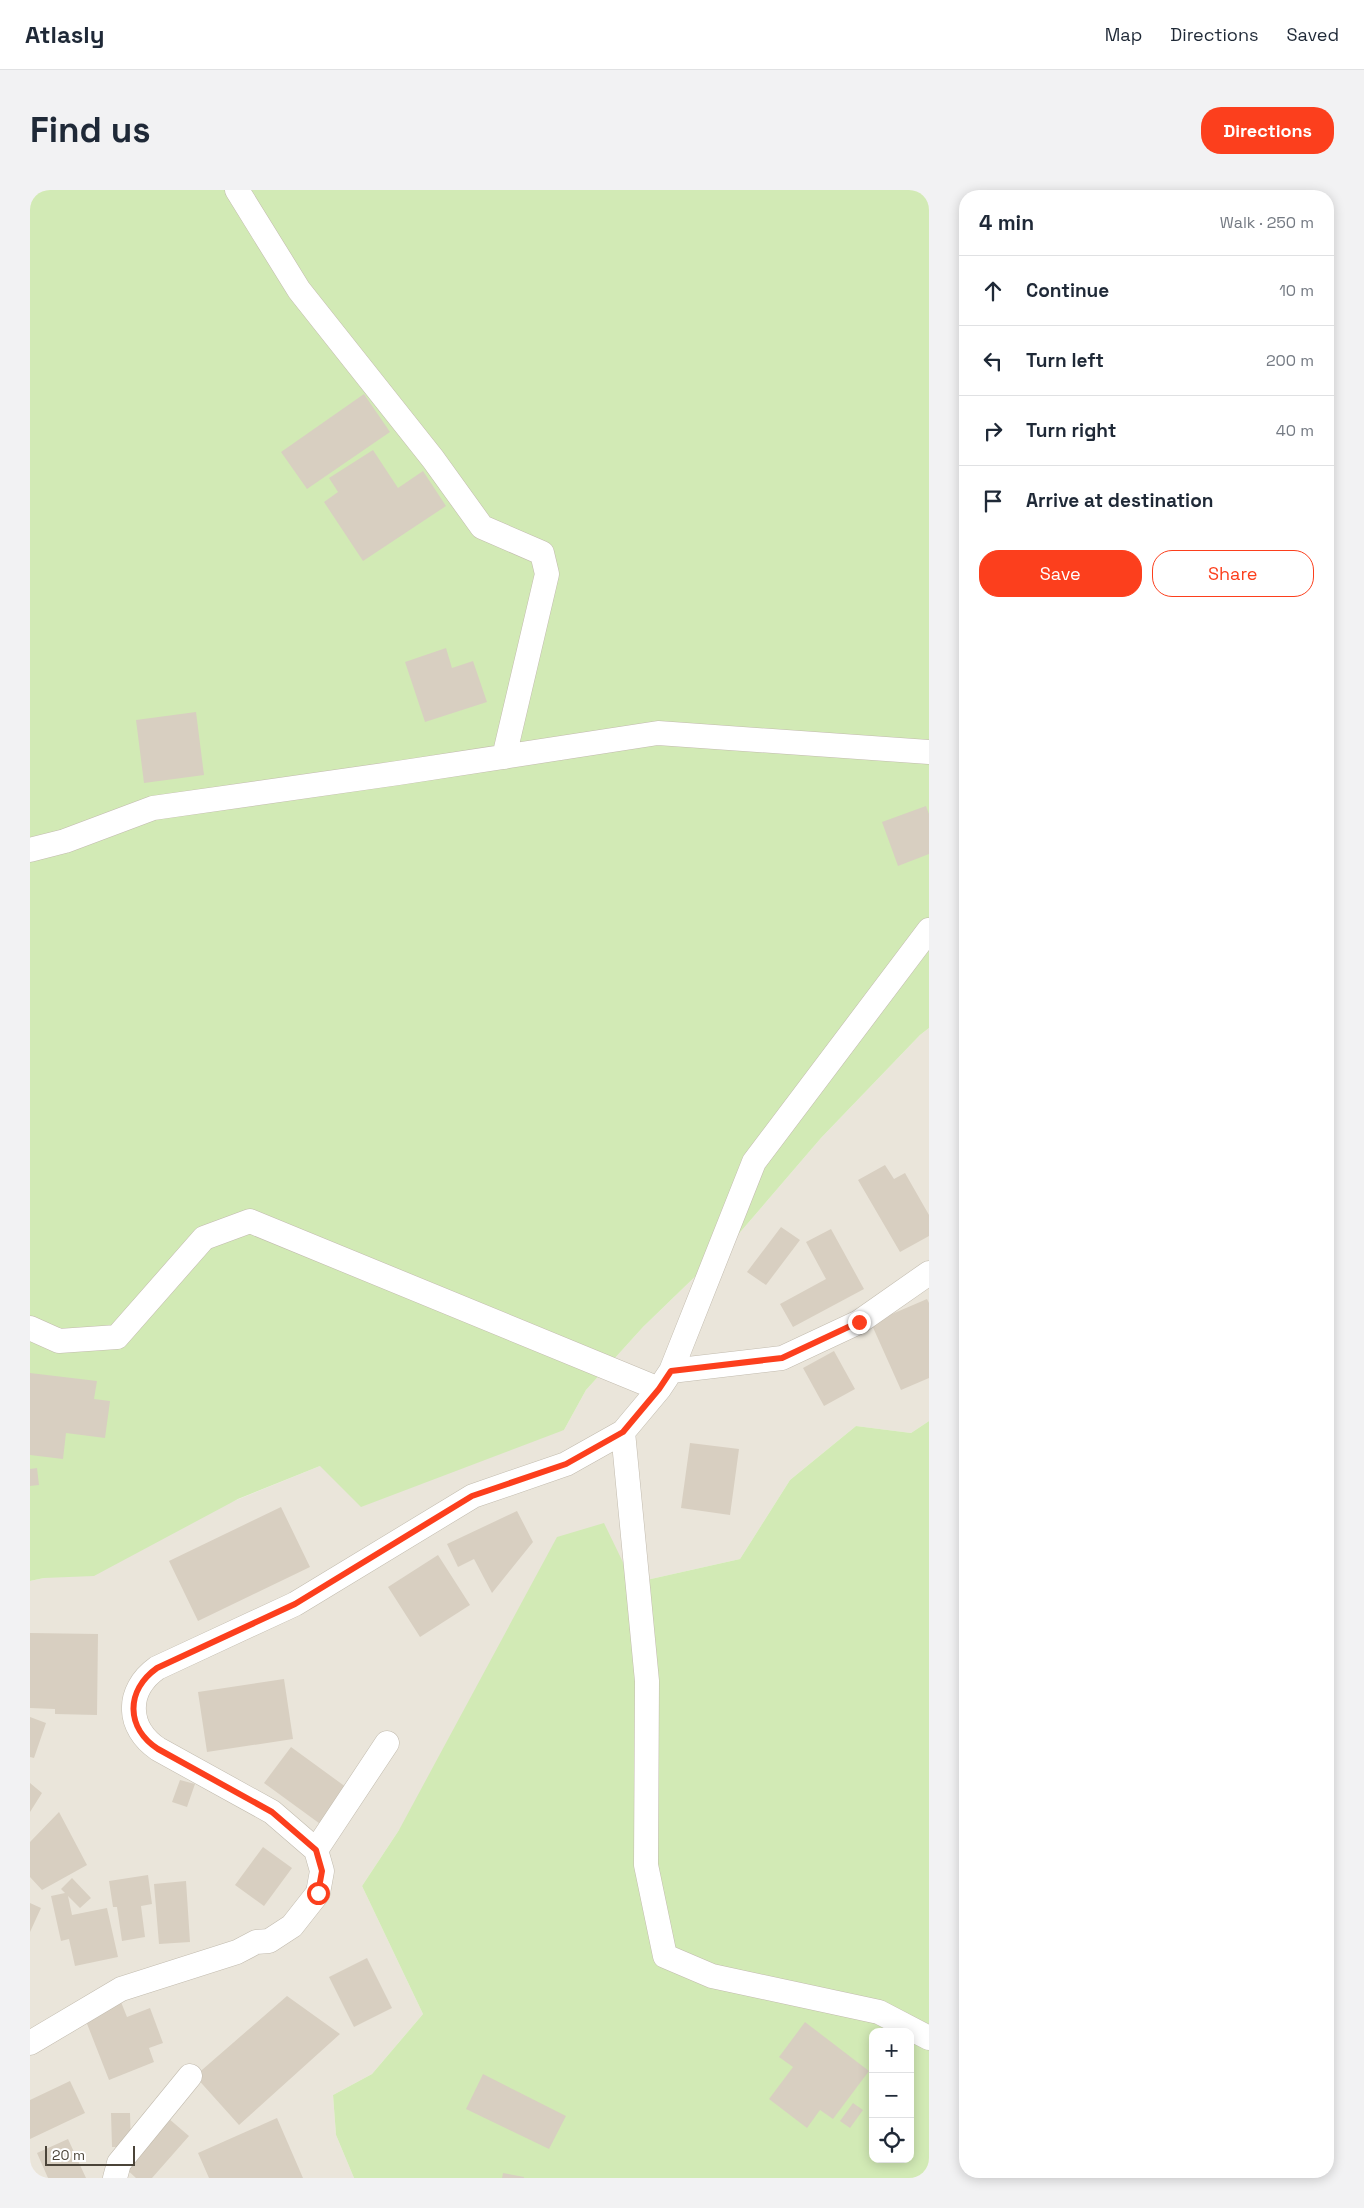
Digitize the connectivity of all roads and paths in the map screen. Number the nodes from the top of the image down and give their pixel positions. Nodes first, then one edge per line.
1 (237, 190) edge
2 (929, 752) edge
3 (504, 757) junction
4 (30, 850) edge
5 (929, 930) edge
6 (929, 1273) edge
7 (30, 1328) edge
8 (665, 1380) junction
9 (623, 1432) junction
10 (387, 1743) dead end
11 (316, 1850) junction
12 (929, 2038) edge
13 (30, 2043) edge
14 (190, 2076) dead end
15 (115, 2178) edge

1 - 3 street
2 - 3 street
3 - 4 street
5 - 8 street
6 - 8 street
7 - 8 street
8 - 9 street
9 - 11 street
9 - 12 street
10 - 11 street
11 - 13 street
14 - 15 street

